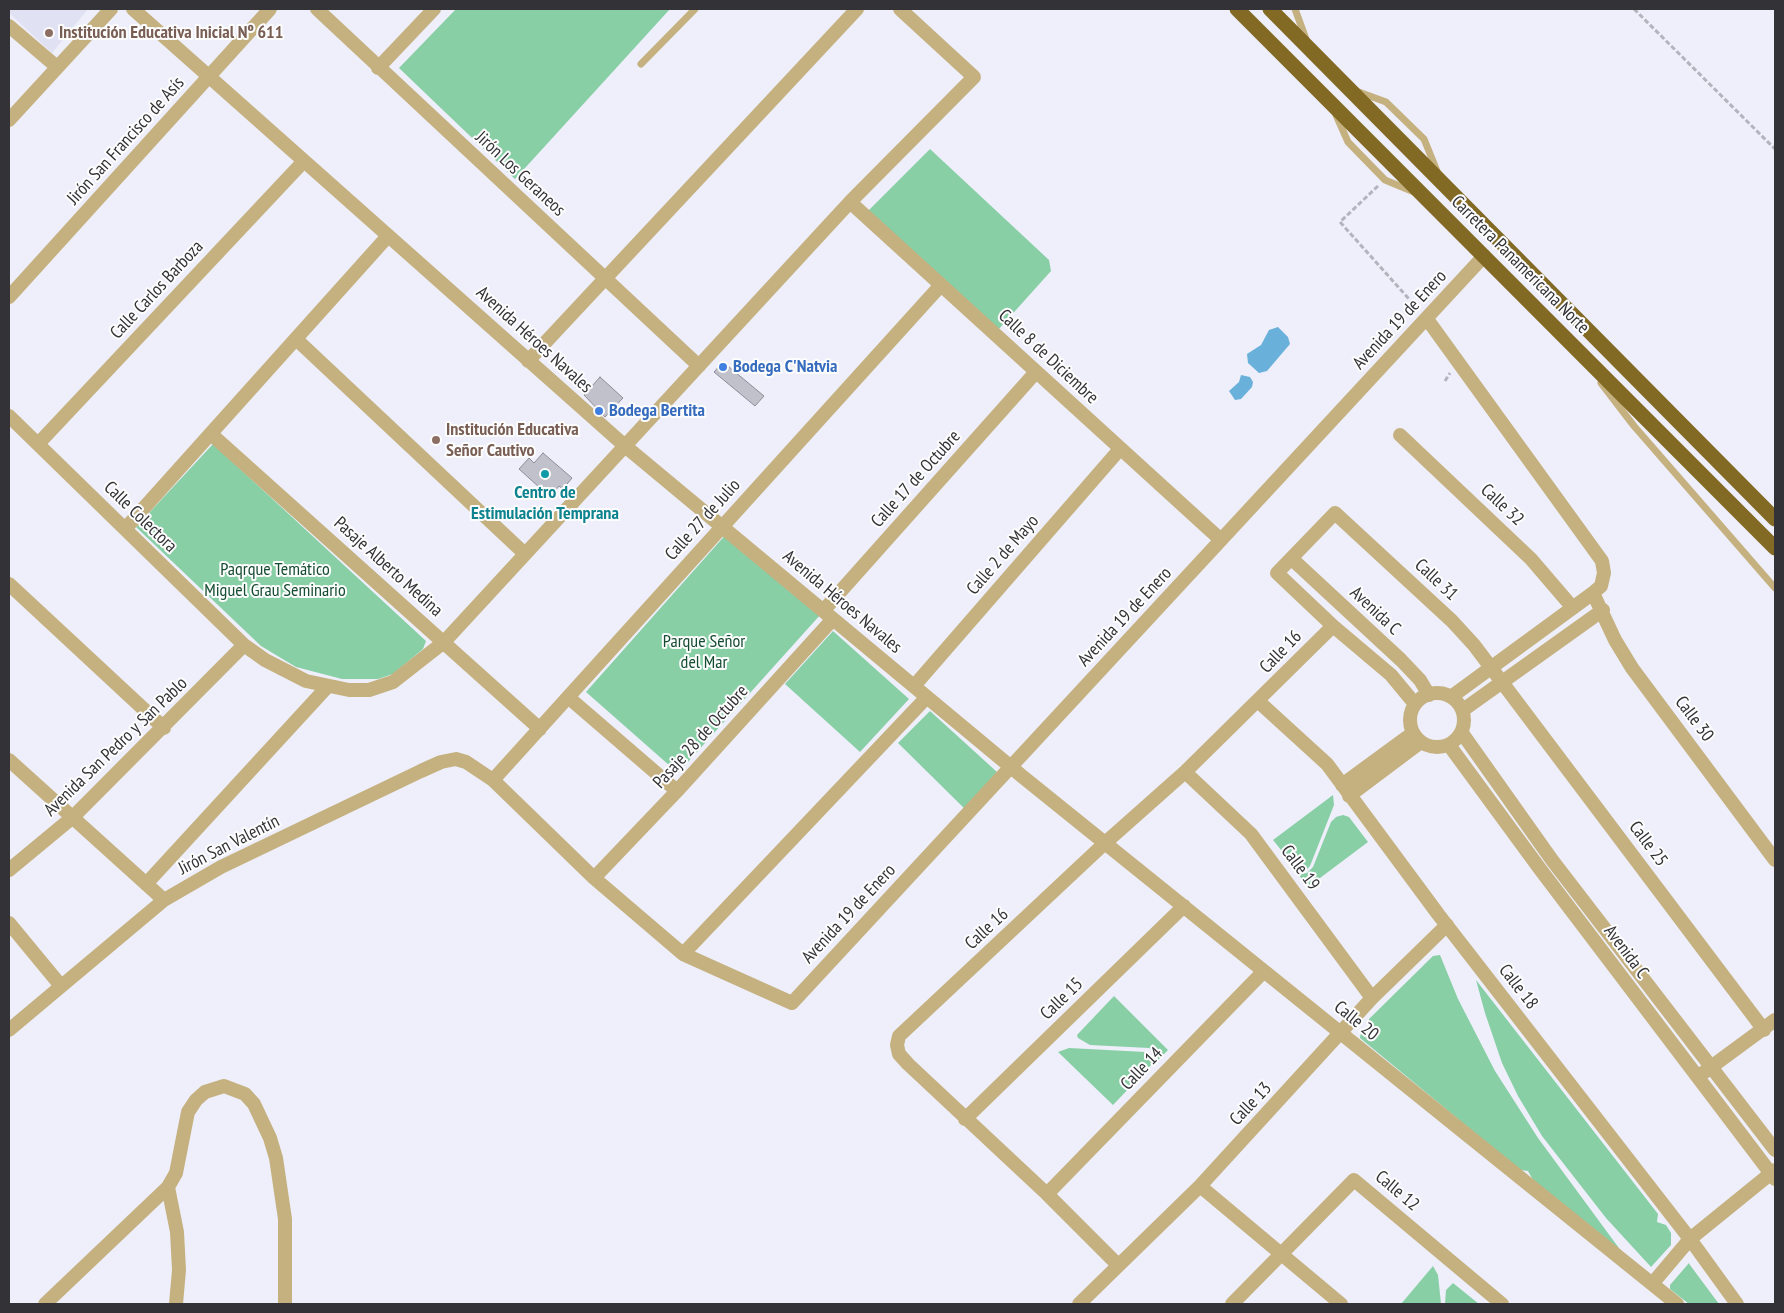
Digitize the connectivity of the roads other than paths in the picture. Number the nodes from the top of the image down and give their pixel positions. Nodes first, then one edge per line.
1 (110, 9) edge
2 (133, 9) edge
3 (270, 9) edge
4 (316, 9) edge
5 (434, 9) edge
6 (695, 9) edge
7 (857, 9) edge
8 (900, 9) edge
9 (1237, 9) edge
10 (1270, 9) edge
11 (1295, 9) edge
12 (9, 26) edge
13 (1310, 49) junction
14 (641, 64) dead end
15 (57, 68) junction
16 (378, 68) junction
17 (210, 77) junction
18 (9, 120) edge
19 (304, 161) junction
20 (850, 202) junction
21 (388, 236) junction
22 (1484, 256) junction
23 (605, 279) junction
24 (941, 285) junction
25 (9, 297) edge
26 (1427, 319) junction
27 (296, 339) junction
28 (1569, 341) junction
29 (528, 361) junction
30 (699, 366) junction
31 (1036, 372) junction
32 (9, 416) edge
33 (211, 434) junction
34 (1400, 435) dead end
35 (38, 444) junction
36 (625, 446) junction
37 (1120, 449) junction
38 (1775, 519) edge
39 (722, 527) junction
40 (126, 529) junction
41 (1221, 540) junction
42 (1775, 548) edge
43 (525, 554) junction
44 (1292, 559) junction
45 (9, 584) edge
46 (1775, 588) edge
47 (1593, 593) junction
48 (1573, 608) junction
49 (1603, 610) junction
50 (828, 615) junction
51 (1333, 626) junction
52 (444, 642) junction
53 (244, 645) junction
54 (1491, 666) junction
55 (1503, 682) junction
56 (328, 686) junction
57 (914, 686) junction
58 (1429, 694) junction
59 (568, 697) junction
60 (927, 697) junction
61 (1451, 697) junction
62 (1259, 702) junction
63 (1416, 704) junction
64 (1463, 710) junction
65 (164, 728) junction
66 (540, 729) junction
67 (1462, 732) junction
68 (1417, 737) junction
69 (1449, 745) junction
70 (9, 760) edge
71 (1012, 766) junction
72 (1185, 772) junction
73 (493, 780) junction
74 (677, 791) junction
75 (1346, 791) junction
76 (73, 817) junction
77 (1105, 842) junction
78 (1775, 860) edge
79 (9, 870) edge
80 (594, 878) junction
81 (146, 884) junction
82 (164, 900) junction
83 (1184, 906) junction
84 (9, 922) edge
85 (1447, 925) junction
86 (683, 954) junction
87 (1264, 971) junction
88 (61, 986) junction
89 (1372, 998) junction
90 (792, 1003) joint
91 (1775, 1020) edge
92 (9, 1030) edge
93 (1764, 1030) junction
94 (1341, 1033) junction
95 (1711, 1068) junction
96 (1698, 1078) junction
97 (965, 1119) junction
98 (1775, 1150) edge
99 (1774, 1174) edge
100 (1200, 1186) junction
101 (168, 1187) junction
102 (1047, 1194) junction
103 (1690, 1239) junction
104 (1282, 1255) junction
105 (1118, 1265) junction
106 (1652, 1284) junction
107 (45, 1304) edge
108 (176, 1304) edge
109 (285, 1304) edge
110 (1078, 1304) edge
111 (1232, 1304) edge
112 (1341, 1304) edge
113 (1502, 1304) edge
114 (1677, 1304) edge
115 (1737, 1304) edge

1 - 15 street
2 - 17 street, Avenida Héroes Navales
3 - 17 street, Jirón San Francisco de Asís
4 - 16 street, Jirón Los Geraneos
5 - 16 street
6 - 14 lane
7 - 23 street
8 - 20 street, Calle Colectora
9 - 22 highway, Carretera Panamericana Norte
10 - 13 highway, Carretera Panamericana Norte
11 - 13 lane
12 - 15 street
13 - 38 highway, Carretera Panamericana Norte
15 - 18 street
16 - 23 street, Jirón Los Geraneos
17 - 19 street, Avenida Héroes Navales
17 - 25 street, Jirón San Francisco de Asís
19 - 21 street, Avenida Héroes Navales
19 - 35 street, Calle Carlos Barboza
20 - 24 street, Calle 8 de Diciembre
20 - 30 street, Calle Colectora
21 - 27 street
21 - 29 street, Avenida Héroes Navales
22 - 26 street, Avenida 19 de Enero
22 - 28 highway, Carretera Panamericana Norte
23 - 29 street
23 - 30 street, Jirón Los Geraneos
24 - 31 street, Calle 8 de Diciembre
24 - 39 street, Calle 27 de Julio
26 - 41 street, Avenida 19 de Enero
26 - 47 street
27 - 33 street
27 - 43 street
28 - 42 highway, Carretera Panamericana Norte
28 - 46 lane
29 - 36 street, Avenida Héroes Navales
30 - 36 street, Calle Colectora
31 - 37 street, Calle 8 de Diciembre
31 - 50 street, Calle 17 de Octubre
32 - 35 street, Calle Colectora
33 - 40 street
33 - 52 street, Pasaje Alberto Medina
34 - 48 street, Calle 32
35 - 40 street, Calle Colectora
36 - 39 street, Avenida Héroes Navales
36 - 43 street, Calle Colectora
37 - 41 street, Calle 8 de Diciembre
37 - 57 street, Calle 2 de Mayo
39 - 50 street, Avenida Héroes Navales
39 - 59 street, Calle 27 de Julio
40 - 53 street, Calle Colectora
41 - 71 street, Avenida 19 de Enero
43 - 52 street, Calle Colectora
44 - 51 street, Avenida C
44 - 54 street, Calle 31
44 - 58 street, Avenida C
45 - 65 street
47 - 48 street
47 - 49 street, Calle 30
48 - 54 street
49 - 55 street
49 - 78 street, Calle 30
50 - 57 street, Avenida Héroes Navales
50 - 74 street, Pasaje 28 de Octubre
51 - 62 street, Calle 16
51 - 63 street, Avenida C
52 - 56 street, Calle Colectora
52 - 66 street, Pasaje Alberto Medina
53 - 56 street, Calle Colectora
53 - 65 street, Avenida San Pedro y San Pablo
54 - 55 street, Calle 31
54 - 61 street
55 - 64 street
55 - 93 street, Calle 25
56 - 81 street
57 - 60 street, Avenida Héroes Navales
58 - 61 street
58 - 63 street
59 - 66 street, Calle 27 de Julio
59 - 74 street
60 - 71 street, Avenida Héroes Navales
60 - 86 street
61 - 64 street
62 - 72 street, Calle 16
62 - 75 street, Calle 18
63 - 68 street
64 - 67 street
65 - 76 street, Avenida San Pedro y San Pablo
66 - 73 street, Calle 27 de Julio
67 - 69 street
67 - 95 street, Avenida C
68 - 69 street
68 - 75 street
69 - 96 street, Avenida C
70 - 76 street
71 - 77 street, Calle 20
71 - 90 street, Avenida 19 de Enero
72 - 77 street, Calle 16
72 - 89 street, Calle 19
73 - 80 street, Jirón San Valentín
73 - 82 street, Jirón San Valentín
74 - 80 street, Pasaje 28 de Octubre
75 - 85 street, Calle 18
76 - 79 street, Avenida San Pedro y San Pablo
76 - 81 street
77 - 83 street, Calle 20
77 - 97 street, Calle 16
80 - 86 street, Jirón San Valentín
81 - 82 street
82 - 88 street, Jirón San Valentín
83 - 87 street, Calle 20
83 - 97 street, Calle 15
84 - 88 street
85 - 89 street, Calle 13
85 - 103 street, Calle 18
86 - 90 street, Jirón San Valentín
87 - 94 street, Calle 20
87 - 102 street, Calle 14
88 - 92 street, Jirón San Valentín
89 - 94 street, Calle 13
91 - 93 street
93 - 95 street
94 - 100 street, Calle 13
94 - 106 street, Calle 20
95 - 96 street
95 - 98 street, Avenida C
96 - 99 street, Avenida C
97 - 102 street, Calle 16
99 - 103 street
100 - 104 street
100 - 105 street, Calle 13
101 - 107 street
101 - 108 street
101 - 109 street
102 - 105 street, Calle 16
103 - 106 street
103 - 115 street, Calle 18
104 - 111 street, Calle 12
104 - 112 street
104 - 113 street, Calle 12
105 - 110 street, Calle 13
106 - 114 street, Calle 20

